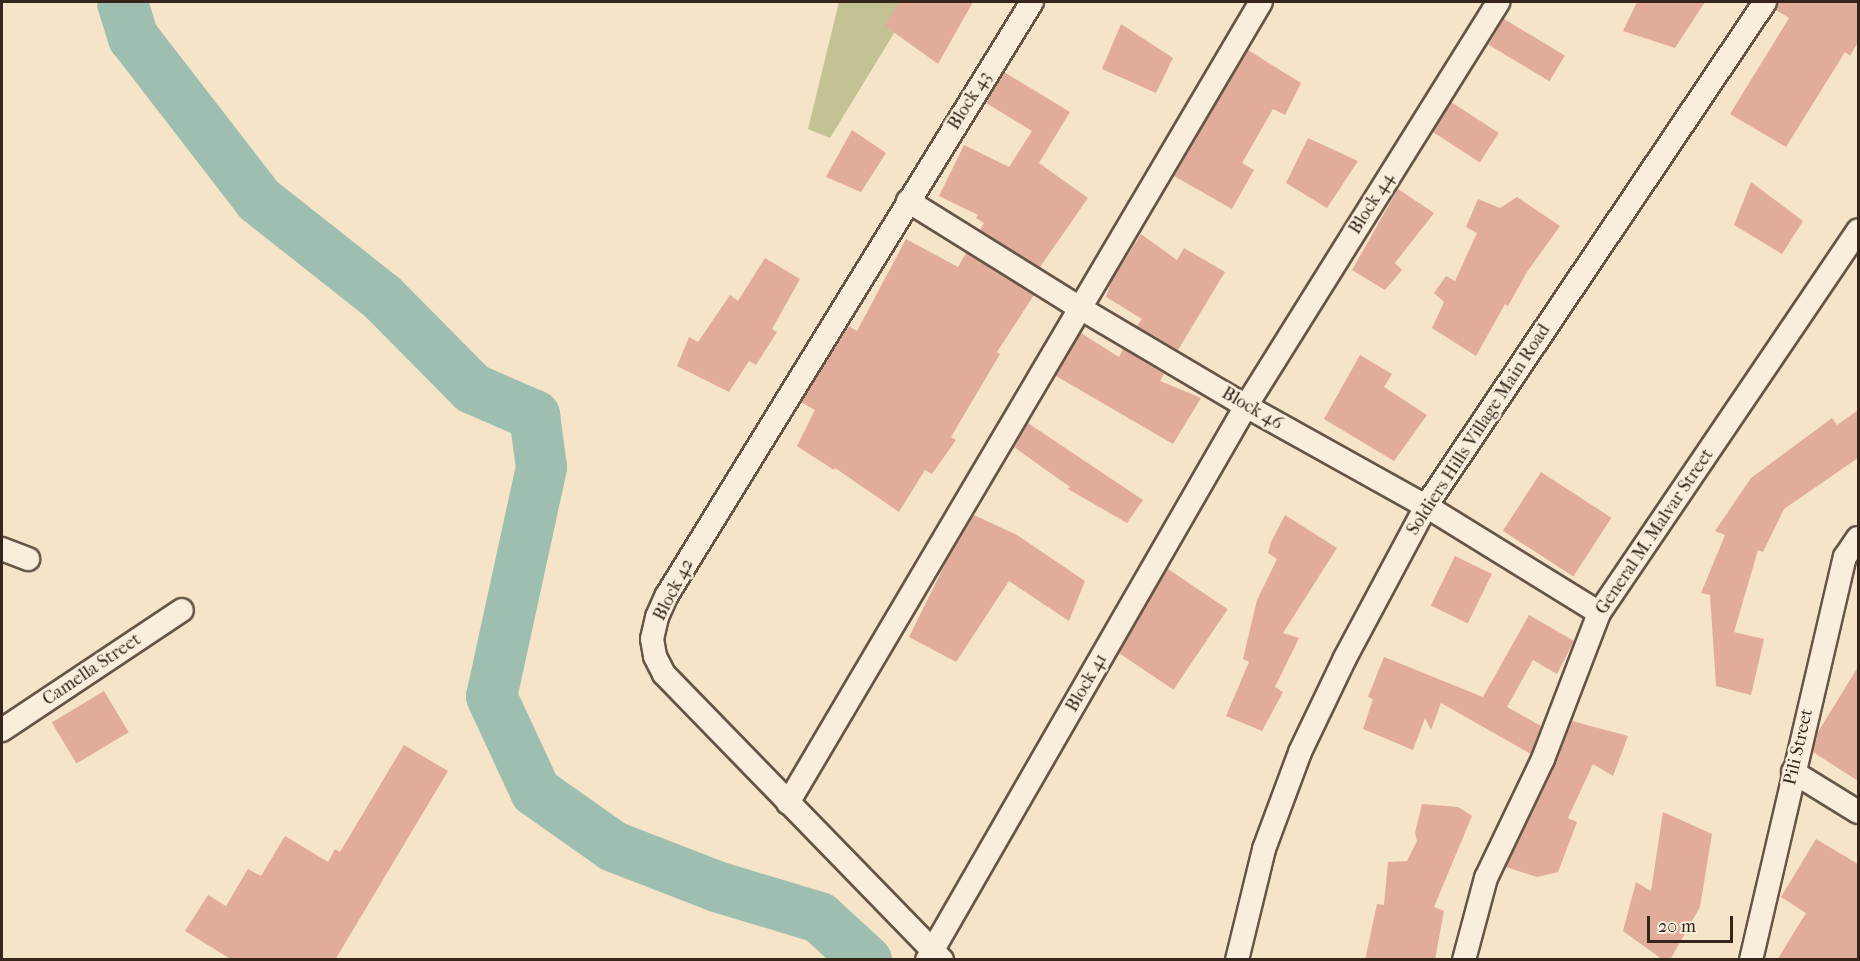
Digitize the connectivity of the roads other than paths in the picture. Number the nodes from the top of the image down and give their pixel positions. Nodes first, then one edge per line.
1 (1032, 2) edge
2 (1261, 2) edge
3 (1498, 2) edge
4 (1765, 2) edge
5 (908, 201) junction
6 (1858, 230) edge
7 (1080, 308) junction
8 (1246, 406) junction
9 (1426, 506) junction
10 (1858, 538) edge
11 (2, 549) edge
12 (28, 559) dead end
13 (1852, 562) edge
14 (182, 610) dead end
15 (1599, 613) junction
16 (2, 730) edge
17 (1793, 772) junction
18 (788, 803) junction
19 (1858, 812) edge
20 (934, 956) edge
21 (1237, 960) edge
22 (1464, 960) edge
23 (1751, 960) edge

1 - 5 street, Block 43
2 - 7 street
3 - 8 street, Block 44
4 - 9 street, Soldiers Hills Village Main Road
5 - 7 street, Block 46
5 - 18 street, Block 42
6 - 15 street, General M. Malvar Street
7 - 8 street, Block 46
7 - 18 street
8 - 9 street, Block 46
8 - 20 street, Block 41
9 - 15 street, Block 46
9 - 21 street, Soldiers Hills Village Main Road
10 - 13 street, Pili Street
11 - 12 street
13 - 17 street, Pili Street
14 - 16 street, Camella Street
15 - 22 street, General M. Malvar Street
17 - 19 street
17 - 23 street, Pili Street
18 - 20 street, Block 42

